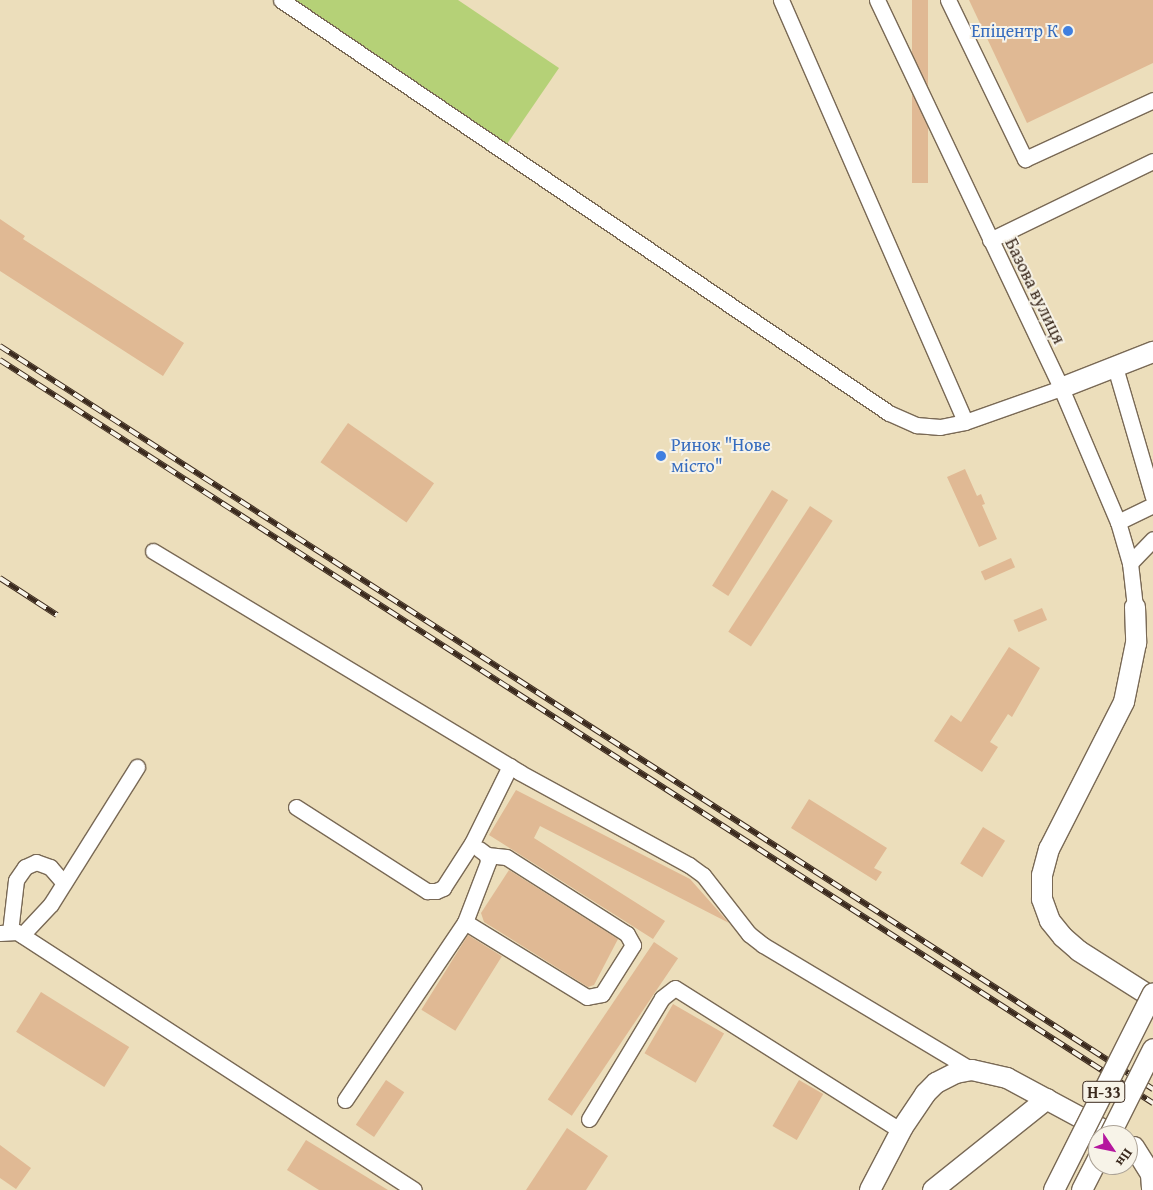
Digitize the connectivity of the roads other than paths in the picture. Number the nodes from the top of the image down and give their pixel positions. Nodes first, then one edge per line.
1 (281, 0) edge
2 (782, 0) edge
3 (877, 0) edge
4 (948, 0) edge
5 (1153, 100) edge
6 (1153, 161) edge
7 (990, 240) junction
8 (1153, 352) edge
9 (1115, 367) junction
10 (1061, 388) junction
11 (965, 422) junction
12 (1153, 497) edge
13 (1153, 505) edge
14 (1118, 522) junction
15 (1153, 539) edge
16 (153, 551) dead end
17 (1130, 563) junction
18 (1135, 607) joint
19 (510, 766) junction
20 (136, 768) dead end
21 (296, 807) dead end
22 (472, 843) junction
23 (487, 855) junction
24 (64, 882) junction
25 (466, 922) junction
26 (11, 933) edge
27 (1119, 978) junction
28 (1153, 994) edge
29 (1153, 998) edge
30 (1153, 1005) edge
31 (1153, 1049) edge
32 (972, 1070) junction
33 (1046, 1099) junction
34 (345, 1100) dead end
35 (590, 1119) dead end
36 (1093, 1125) edge
37 (1116, 1125) edge
38 (901, 1131) junction
39 (1138, 1149) edge
40 (1138, 1155) edge
41 (1153, 1157) edge
42 (1090, 1175) edge
43 (414, 1190) edge
44 (870, 1190) edge
45 (933, 1190) edge
46 (1054, 1190) edge
47 (1082, 1190) edge
48 (1152, 1190) edge

1 - 11 street
2 - 11 street
3 - 7 street, Базова вулиця
4 - 5 street
6 - 7 street
7 - 10 street, Базова вулиця
8 - 9 main road
9 - 10 main road
9 - 12 street
10 - 11 street
10 - 14 street, Базова вулиця
13 - 14 street
14 - 17 street, Базова вулиця
15 - 17 street
16 - 19 street
17 - 18 street, Базова вулиця
18 - 27 main road
19 - 22 street
19 - 32 street
20 - 24 street
21 - 22 street
22 - 23 street
23 - 25 street
23 - 25 street
24 - 26 street
24 - 26 street
25 - 34 street
26 - 43 street
27 - 29 main road
27 - 30 main road
28 - 46 main road, Н-33, bridge
31 - 37 main road, Н-33, bridge
32 - 33 main road
32 - 38 main road
33 - 36 main road
33 - 45 main road
35 - 38 street
38 - 44 main road
39 - 41 main road
40 - 48 main road
42 - 47 main road

